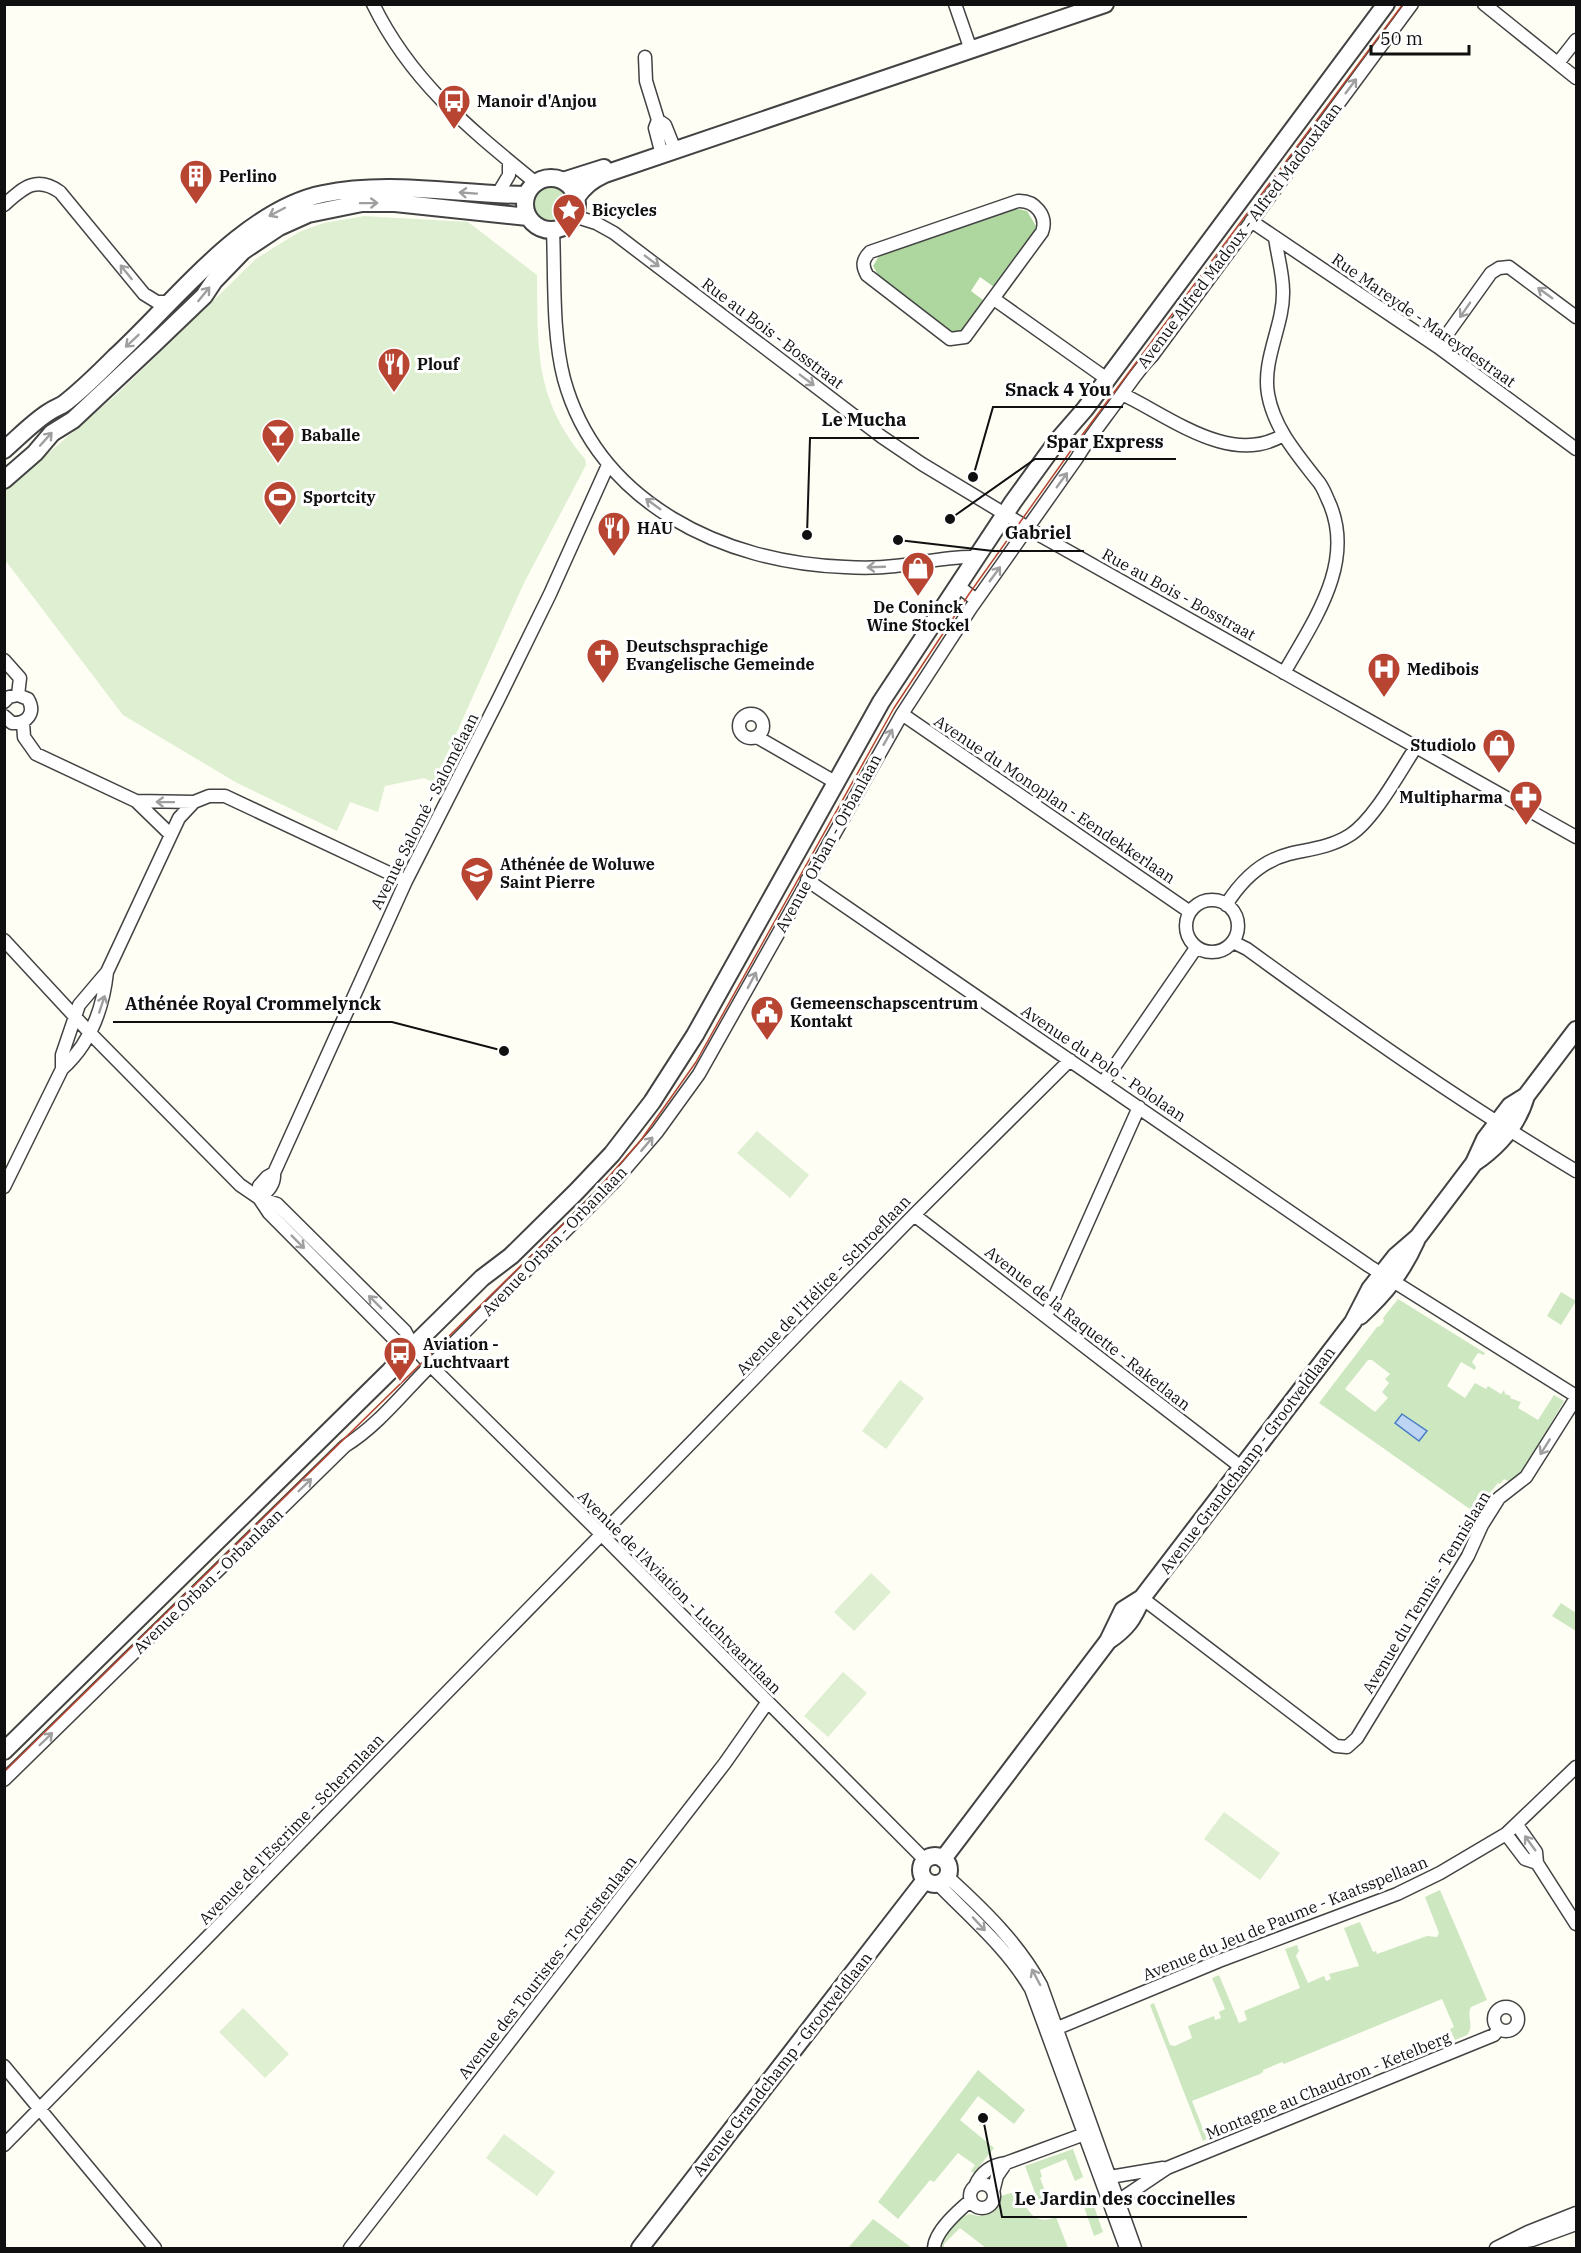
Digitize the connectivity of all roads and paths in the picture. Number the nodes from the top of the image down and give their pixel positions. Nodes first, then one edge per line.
1 (373, 4) edge
2 (955, 4) edge
3 (1081, 4) edge
4 (1105, 4) edge
5 (1386, 4) edge
6 (1412, 4) edge
7 (1484, 4) edge
8 (1576, 40) edge
9 (969, 46) junction
10 (645, 57) dead end
11 (1558, 63) junction
12 (1576, 78) edge
13 (667, 150) junction
14 (509, 161) junction
15 (563, 181) junction
16 (531, 189) junction
17 (497, 195) junction
18 (576, 198) junction
19 (4, 205) edge
20 (574, 216) junction
21 (528, 217) junction
22 (1251, 221) junction
23 (553, 230) junction
24 (1275, 237) junction
25 (994, 298) junction
26 (172, 302) junction
27 (1576, 317) edge
28 (1438, 347) junction
29 (1107, 379) junction
30 (1122, 394) junction
31 (1283, 435) junction
32 (1576, 449) edge
33 (4, 450) edge
34 (608, 465) junction
35 (4, 480) edge
36 (1005, 514) junction
37 (1028, 527) junction
38 (975, 557) junction
39 (957, 585) junction
40 (976, 600) junction
41 (4, 660) edge
42 (1284, 673) junction
43 (18, 694) junction
44 (4, 702) edge
45 (902, 714) junction
46 (4, 716) edge
47 (23, 722) junction
48 (757, 737) dead end
49 (1416, 747) junction
50 (835, 782) junction
51 (136, 801) junction
52 (194, 802) junction
53 (171, 835) junction
54 (1576, 837) edge
55 (807, 880) junction
56 (406, 881) junction
57 (1226, 905) junction
58 (1190, 912) junction
59 (4, 940) edge
60 (1233, 942) junction
61 (1196, 948) junction
62 (107, 972) junction
63 (75, 1016) junction
64 (1576, 1030) edge
65 (90, 1033) junction
66 (1070, 1060) junction
67 (62, 1069) junction
68 (1103, 1083) junction
69 (1139, 1107) junction
70 (1503, 1127) junction
71 (1576, 1171) edge
72 (4, 1188) edge
73 (259, 1198) junction
74 (914, 1215) junction
75 (1388, 1277) junction
76 (1046, 1316) junction
77 (413, 1346) junction
78 (429, 1364) junction
79 (1576, 1397) edge
80 (1241, 1467) junction
81 (601, 1535) junction
82 (1142, 1598) junction
83 (767, 1703) junction
84 (4, 1751) edge
85 (1576, 1767) edge
86 (4, 1780) edge
87 (1517, 1825) junction
88 (1506, 1834) junction
89 (925, 1860) joint
90 (1537, 1863) junction
91 (939, 1873) junction
92 (1576, 1924) edge
93 (1499, 2029) dead end
94 (1052, 2031) junction
95 (4, 2066) edge
96 (39, 2108) junction
97 (1089, 2132) junction
98 (4, 2145) edge
99 (1006, 2163) junction
100 (1167, 2168) junction
101 (1107, 2181) junction
102 (975, 2186) junction
103 (993, 2192) junction
104 (1113, 2199) junction
105 (971, 2200) junction
106 (1576, 2213) edge
107 (1576, 2224) edge
108 (1509, 2244) junction
109 (154, 2248) edge
110 (350, 2248) edge
111 (640, 2248) edge
112 (934, 2248) edge
113 (1126, 2248) edge
114 (1135, 2248) edge
115 (1496, 2248) edge

1 - 14 street
2 - 9 street
3 - 9 street
4 - 9 street
5 - 29 street, Avenue Alfred Madoux - Alfred Madouxlaan
22 -> 6 street, Avenue Alfred Madoux - Alfred Madouxlaan
7 - 11 street
8 - 11 street
9 - 13 street
10 - 13 street
11 - 12 street
13 - 15 street
13 - 18 street
14 - 16 street
14 - 17 street
15 - 16 street
15 - 18 street
16 - 17 street
16 - 21 street
17 -> 26 street
18 - 20 street
26 -> 19 street
20 - 23 street
20 -> 36 street, Rue au Bois - Bosstraat
21 - 23 street
35 -> 21 street
22 - 24 street, Rue Mareyde - Mareydestraat
22 - 30 street, Avenue Alfred Madoux - Alfred Madouxlaan
23 - 34 street
24 - 28 street, Rue Mareyde - Mareydestraat
24 - 31 street
25 - 25 street
25 - 29 street
26 -> 33 street
27 -> 28 street
28 - 32 street, Rue Mareyde - Mareydestraat
29 - 36 street, Avenue Alfred Madoux - Alfred Madouxlaan
30 - 31 street
37 -> 30 street, Avenue Alfred Madoux - Alfred Madouxlaan
31 - 42 street
38 -> 34 street
34 - 56 street, Avenue Salomé - Salomélaan
36 - 37 street, Rue au Bois - Bosstraat
36 - 38 street, Avenue Orban - Orbanlaan
40 -> 37 street, Avenue Orban - Orbanlaan
37 - 42 street, Rue au Bois - Bosstraat
38 - 39 street, Avenue Orban - Orbanlaan
39 - 40 street
39 - 50 street, Avenue Orban - Orbanlaan
40 - 45 street, Avenue Orban - Orbanlaan
41 - 43 street
42 - 49 street, Rue au Bois - Bosstraat
43 - 44 street
43 - 47 street
55 -> 45 street, Avenue Orban - Orbanlaan
45 - 58 street, Avenue du Monoplan - Eendekkerlaan
46 - 47 street
47 - 51 street
48 - 50 street
49 - 54 street, Rue au Bois - Bosstraat
49 - 57 street
50 - 77 street, Avenue Orban - Orbanlaan
52 -> 51 street
51 - 53 street
52 - 53 street
52 - 56 street
53 - 62 street
55 - 66 street, Avenue du Polo - Pololaan
78 -> 55 street, Avenue Orban - Orbanlaan
56 - 73 street, Avenue Salomé - Salomélaan
57 - 58 street
57 - 60 street
58 - 61 street
59 - 63 street, Avenue de l'Aviation - Luchtvaartlaan
60 - 61 street
60 - 70 street
61 - 68 street
62 - 63 street
65 -> 62 street
63 - 65 street, Avenue de l'Aviation - Luchtvaartlaan
63 - 67 street
64 - 70 street, Avenue Grandchamp - Grootveldlaan
65 - 67 street
65 - 73 street, Avenue de l'Aviation - Luchtvaartlaan
66 - 68 street, Avenue du Polo - Pololaan
66 - 74 street, Avenue de l'Hélice - Schroeflaan
67 - 72 street
68 - 69 street, Avenue du Polo - Pololaan
69 - 75 street, Avenue du Polo - Pololaan
69 - 76 street
70 - 71 street
70 - 75 street, Avenue Grandchamp - Grootveldlaan
73 - 77 street, Avenue de l'Aviation - Luchtvaartlaan
74 - 76 street, Avenue de la Raquette - Raketlaan
74 - 81 street, Avenue de l'Hélice - Schroeflaan
75 - 79 street, Avenue du Polo - Pololaan
75 - 80 street, Avenue Grandchamp - Grootveldlaan
76 - 80 street, Avenue de la Raquette - Raketlaan
77 - 78 street, Avenue de l'Aviation - Luchtvaartlaan
77 - 84 street, Avenue Orban - Orbanlaan
78 - 81 street, Avenue de l'Aviation - Luchtvaartlaan
86 -> 78 street, Avenue Orban - Orbanlaan
79 -> 82 street, Avenue du Tennis - Tennislaan
80 - 82 street, Avenue Grandchamp - Grootveldlaan
81 - 83 street, Avenue de l'Aviation - Luchtvaartlaan
81 - 96 street, Avenue de l'Escrime - Schermlaan
82 - 91 street, Avenue Grandchamp - Grootveldlaan
83 - 89 street, Avenue de l'Aviation - Luchtvaartlaan
83 - 110 street, Avenue des Touristes - Toeristenlaan
85 - 87 street, Avenue du Jeu de Paume - Kaatsspellaan
87 - 88 street, Avenue du Jeu de Paume - Kaatsspellaan
90 -> 87 street
88 - 90 street
88 - 94 street, Avenue du Jeu de Paume - Kaatsspellaan
89 - 91 street
90 - 92 street
91 - 94 street
91 - 111 street, Avenue Grandchamp - Grootveldlaan
93 - 100 street, Montagne au Chaudron - Ketelberg
94 - 97 street
95 - 96 street
96 - 98 street, Avenue de l'Escrime - Schermlaan
96 - 109 street
97 - 99 street
97 - 101 street
99 - 102 street
99 - 103 street
100 - 101 street, Montagne au Chaudron - Ketelberg
100 - 104 street, Montagne au Chaudron - Ketelberg
101 - 104 street
102 - 103 street
102 - 105 street
103 - 105 street
104 - 113 street
104 - 114 street
105 - 112 street
106 - 108 street
107 - 108 street
108 - 115 street

